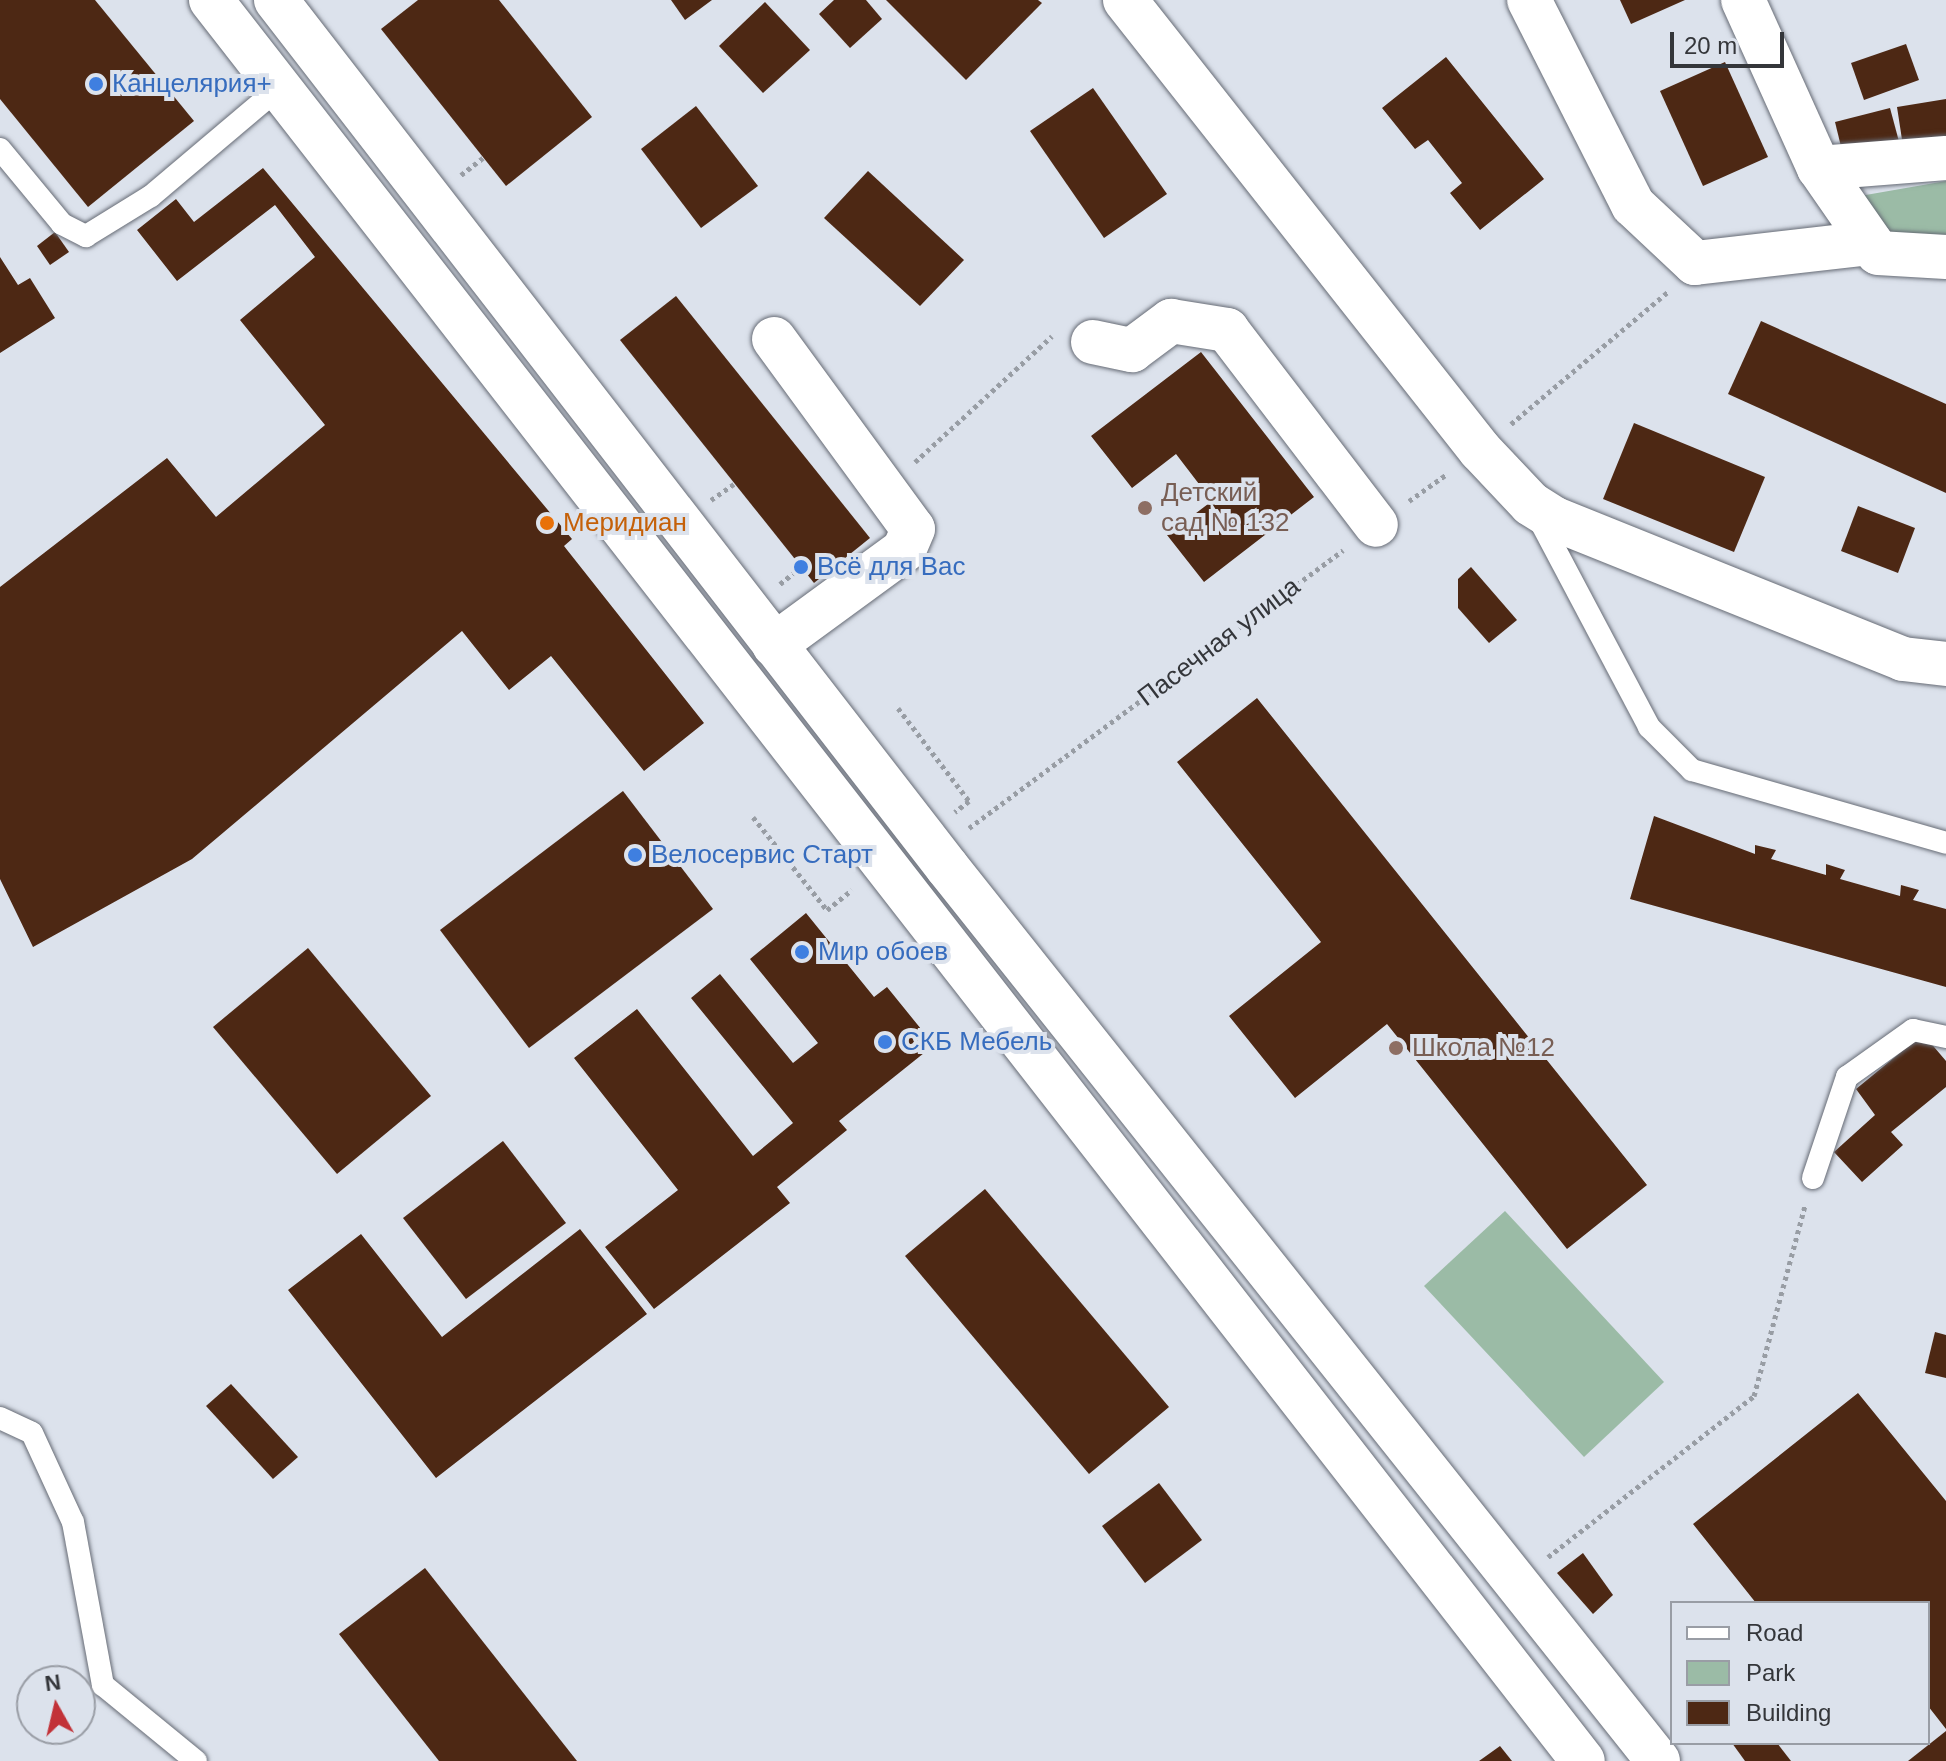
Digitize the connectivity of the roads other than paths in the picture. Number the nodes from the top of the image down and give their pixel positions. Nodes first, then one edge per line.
1 (211, 0) edge
2 (276, 0) edge
3 (1125, 0) edge
4 (1529, 0) edge
5 (1743, 0) edge
6 (279, 88) junction
7 (0, 149) edge
8 (1946, 158) edge
9 (1819, 168) junction
10 (1871, 243) junction
11 (1940, 266) edge
12 (1076, 336) road end
13 (774, 339) dead end
14 (1531, 504) junction
15 (1376, 525) road end
16 (774, 645) junction
17 (1946, 664) edge
18 (1946, 843) edge
19 (1946, 1037) edge
20 (1813, 1178) road end
21 (0, 1418) edge
22 (196, 1761) edge
23 (1583, 1761) edge
24 (1658, 1761) edge

1 - 6 main road
2 - 16 main road
3 - 14 main road
4 - 10 main road
5 - 9 main road
6 - 7 lane
6 - 23 main road
8 - 9 main road
9 - 10 main road
10 - 11 main road
12 - 15 main road
13 - 16 main road
14 - 17 main road
14 - 18 lane
16 - 24 main road
19 - 20 lane
21 - 22 lane

